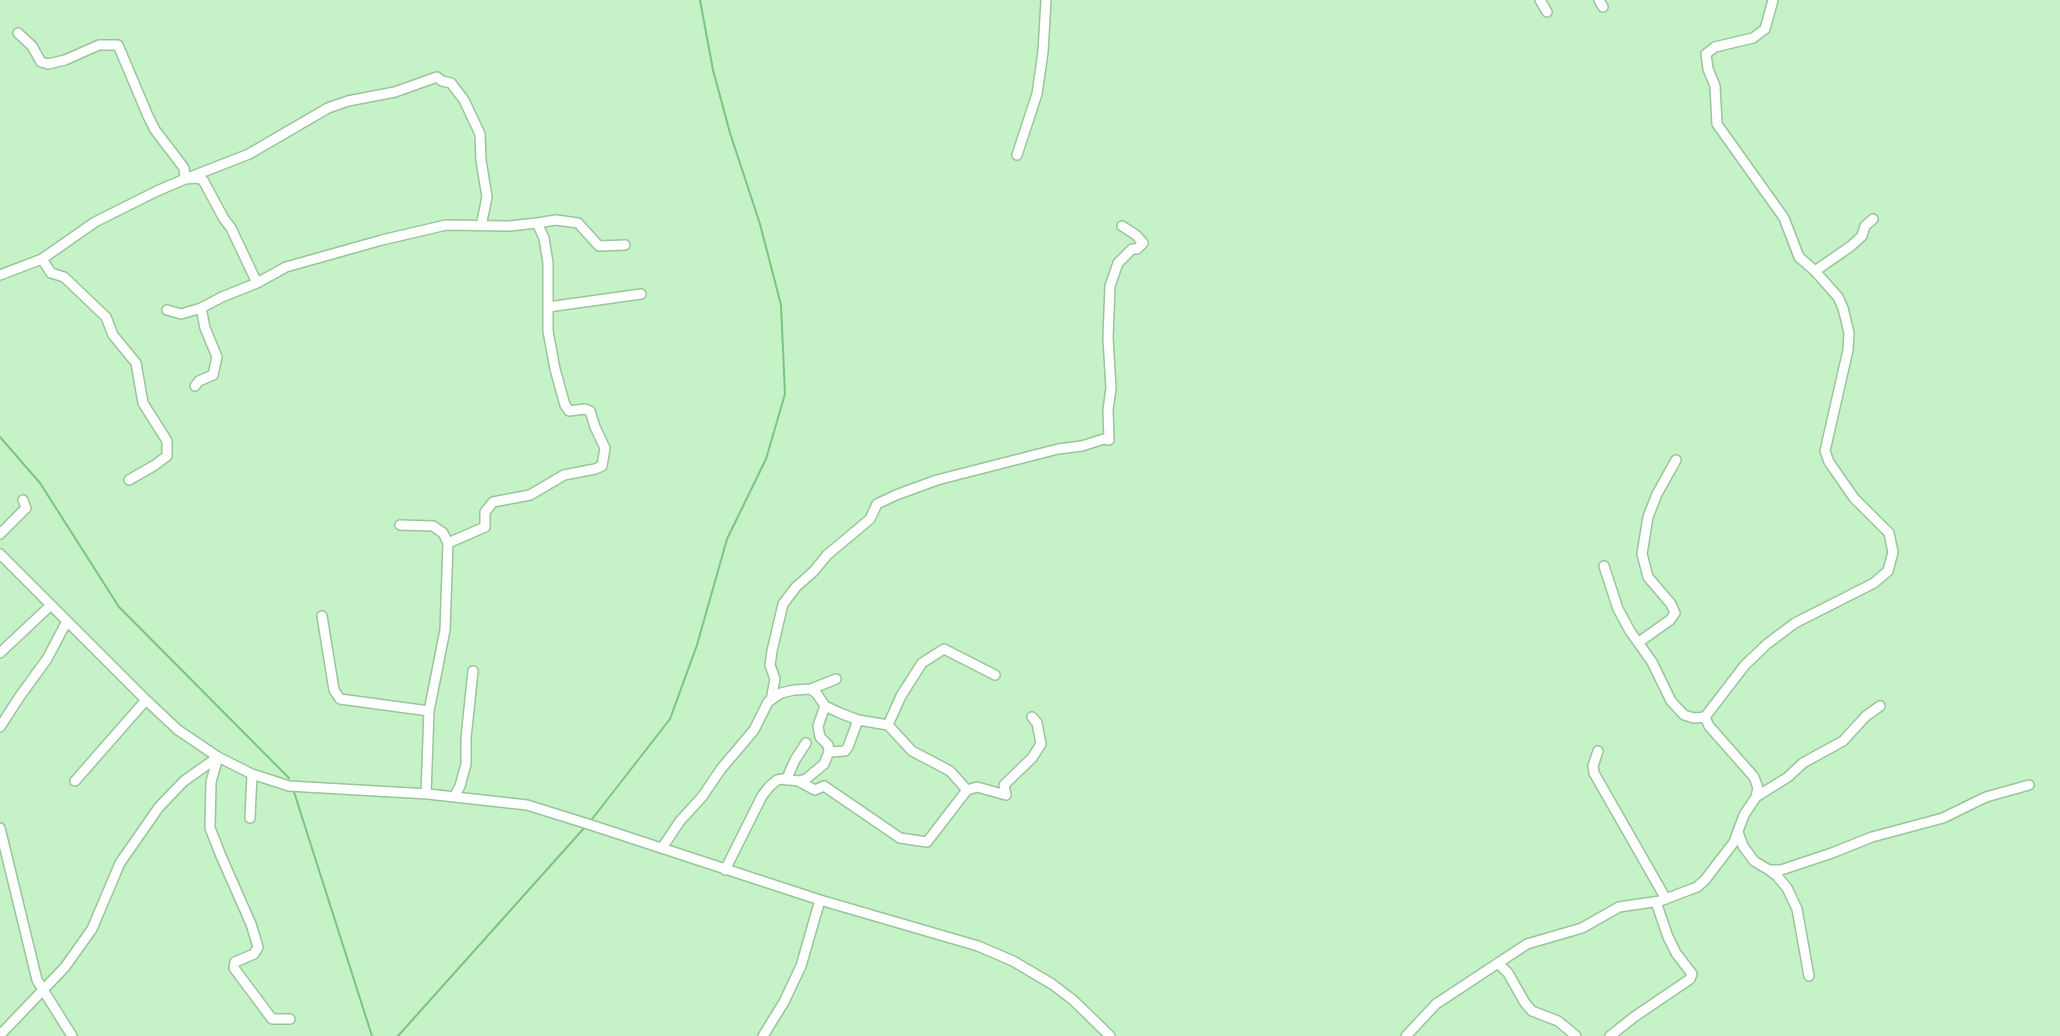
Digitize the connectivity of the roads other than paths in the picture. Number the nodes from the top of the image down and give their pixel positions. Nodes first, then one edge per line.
1 (1046, 0) edge
2 (1540, 0) edge
3 (1773, 0) edge
4 (1547, 12) dead end
5 (18, 33) dead end
6 (1017, 155) dead end
7 (185, 179) junction
8 (1873, 219) dead end
9 (537, 223) junction
10 (481, 226) junction
11 (1122, 226) dead end
12 (625, 245) dead end
13 (42, 259) junction
14 (1815, 271) junction
15 (0, 275) edge
16 (257, 284) junction
17 (641, 294) dead end
18 (548, 307) junction
19 (201, 308) junction
20 (167, 310) dead end
21 (195, 386) dead end
22 (1676, 460) dead end
23 (129, 480) dead end
24 (23, 500) dead end
25 (400, 525) dead end
26 (0, 534) edge
27 (448, 543) junction
28 (0, 554) edge
29 (1604, 566) dead end
30 (51, 605) junction
31 (322, 616) dead end
32 (67, 621) junction
33 (1639, 642) junction
34 (0, 653) edge
35 (473, 670) dead end
36 (994, 675) dead end
37 (836, 679) dead end
38 (811, 689) junction
39 (146, 700) junction
40 (771, 700) junction
41 (825, 706) junction
42 (1880, 706) dead end
43 (429, 711) junction
44 (1032, 717) dead end
45 (1705, 717) junction
46 (858, 720) junction
47 (888, 725) junction
48 (0, 728) edge
49 (807, 743) dead end
50 (829, 752) junction
51 (1598, 752) dead end
52 (219, 757) junction
53 (252, 774) junction
54 (786, 780) junction
55 (75, 781) dead end
56 (798, 781) junction
57 (2029, 785) dead end
58 (967, 790) junction
59 (426, 794) junction
60 (454, 797) junction
61 (1756, 797) junction
62 (250, 818) dead end
63 (0, 828) edge
64 (1738, 832) junction
65 (662, 848) junction
66 (725, 870) junction
67 (1769, 870) junction
68 (820, 900) junction
69 (1663, 900) junction
70 (1498, 963) junction
71 (1809, 976) dead end
72 (42, 990) junction
73 (290, 1019) dead end
74 (0, 1035) edge
75 (72, 1036) edge
76 (764, 1036) edge
77 (1110, 1036) edge
78 (1406, 1036) edge
79 (1576, 1036) edge
80 (1610, 1036) edge

1 - 6 street
2 - 4 street
3 - 14 street
5 - 7 street
7 - 10 street
7 - 13 street
7 - 16 street
8 - 14 street
9 - 10 street
9 - 12 street
9 - 18 street
10 - 16 street
11 - 40 street
13 - 15 street
13 - 23 street
14 - 45 street
16 - 19 street
17 - 18 street
18 - 27 street
19 - 20 street
19 - 21 street
22 - 33 street
24 - 26 street
25 - 27 street
27 - 43 street
28 - 30 street
29 - 33 street
30 - 32 street
30 - 34 street
31 - 43 street
32 - 39 street
32 - 48 street
33 - 45 street
35 - 60 street
36 - 47 street
37 - 38 street
38 - 40 street
38 - 41 street
39 - 52 street
39 - 55 street
40 - 65 street
41 - 46 street
41 - 50 street
42 - 61 street
43 - 59 street
44 - 58 street
45 - 61 street
46 - 47 street
46 - 50 street
47 - 58 street
49 - 54 street
50 - 56 street
51 - 69 street
52 - 53 street
52 - 72 street
52 - 73 street
53 - 59 street
53 - 62 street
54 - 56 street
54 - 66 street
56 - 58 street
57 - 67 street
59 - 60 street
60 - 65 street
61 - 64 street
63 - 72 street
64 - 67 street
64 - 69 street
65 - 66 street
66 - 68 street
67 - 71 street
68 - 76 street
68 - 77 street
69 - 70 street
69 - 80 street
70 - 78 street
70 - 79 street
72 - 74 street
72 - 75 street

